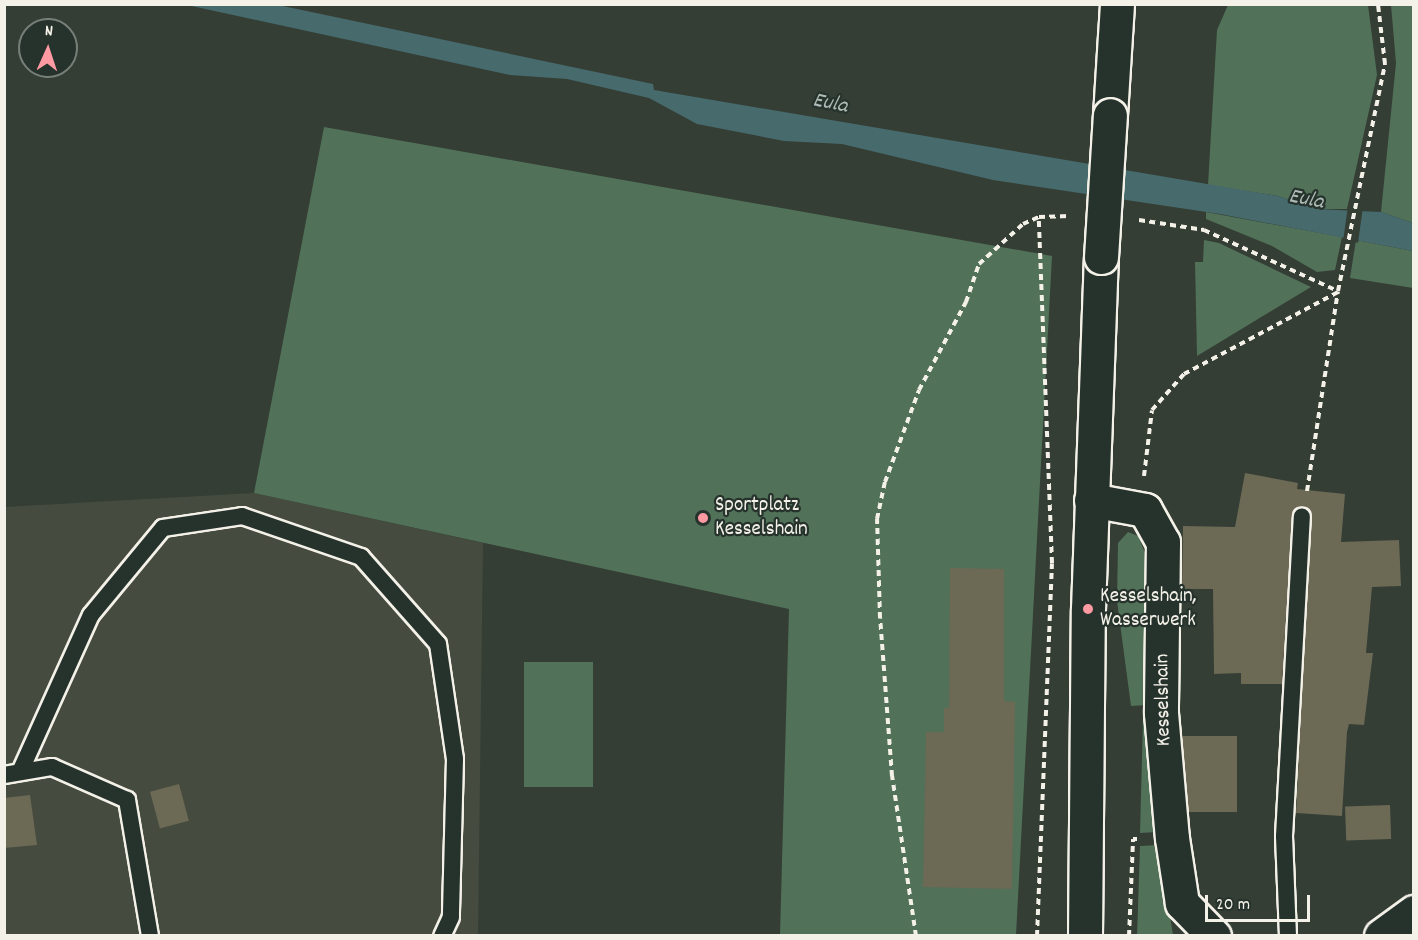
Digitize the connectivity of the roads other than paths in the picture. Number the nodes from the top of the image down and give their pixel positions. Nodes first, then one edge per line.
1 (1117, 4) edge
2 (1090, 500) junction
3 (1302, 517) road end
4 (12, 773) edge
5 (1413, 912) edge
6 (150, 936) edge
7 (442, 936) edge
8 (1085, 936) edge
9 (1214, 936) edge
10 (1288, 936) edge
11 (1381, 936) edge

1 - 2 main road, bridge
2 - 8 main road
2 - 9 main road, Kesselshain
3 - 10 lane
4 - 6 lane
4 - 7 lane
5 - 11 main road

